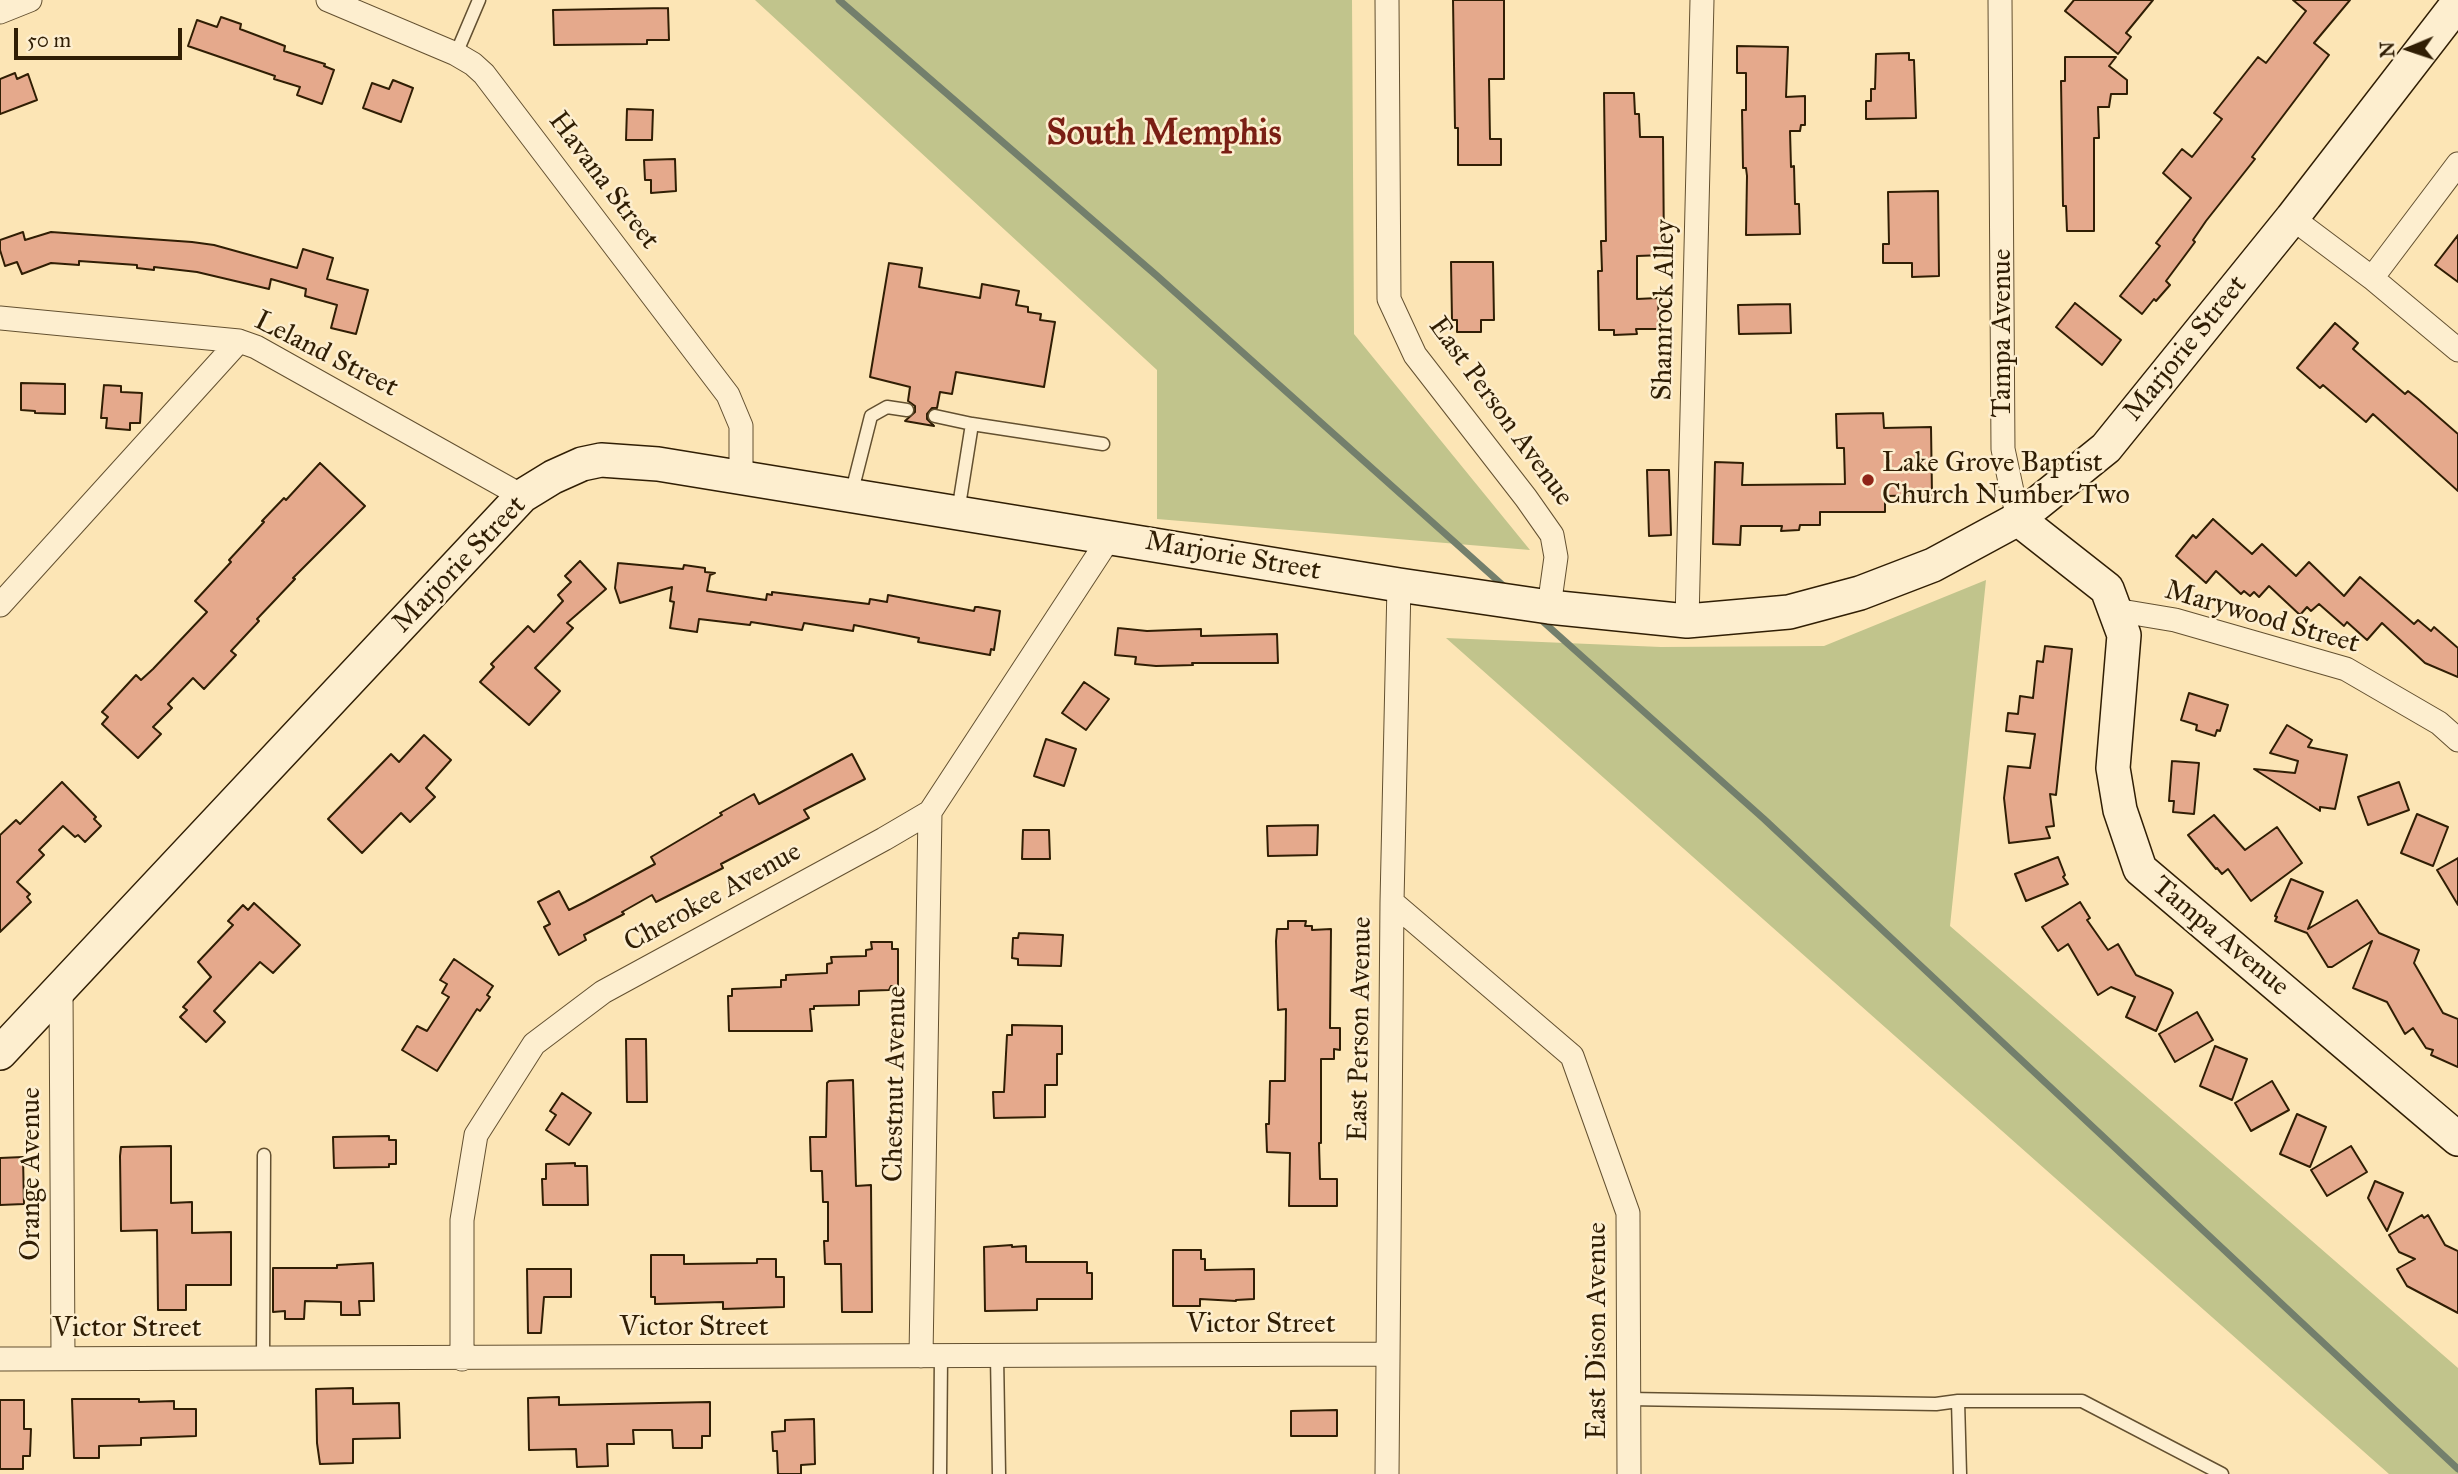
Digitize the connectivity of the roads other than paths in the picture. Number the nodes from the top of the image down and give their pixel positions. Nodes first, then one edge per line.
1 (30, 0) edge
2 (328, 0) edge
3 (479, 0) edge
4 (1387, 0) edge
5 (1702, 0) edge
6 (2000, 0) edge
7 (2458, 3) edge
8 (0, 12) edge
9 (456, 54) junction
10 (2458, 164) edge
11 (2292, 218) junction
12 (2372, 278) junction
13 (0, 318) edge
14 (239, 341) junction
15 (2458, 350) edge
16 (907, 410) dead end
17 (935, 416) dead end
18 (972, 424) junction
19 (1103, 444) dead end
20 (741, 478) junction
21 (851, 495) junction
22 (522, 496) junction
23 (958, 512) junction
24 (2018, 519) junction
25 (1110, 537) junction
26 (1399, 585) junction
27 (0, 605) edge
28 (1549, 607) junction
29 (2115, 610) junction
30 (1687, 621) junction
31 (2458, 740) edge
32 (930, 812) junction
33 (1392, 902) junction
34 (61, 990) junction
35 (0, 1053) edge
36 (2458, 1139) edge
37 (264, 1155) dead end
38 (1388, 1354) junction
39 (931, 1356) junction
40 (997, 1356) junction
41 (63, 1358) junction
42 (0, 1359) edge
43 (263, 1359) junction
44 (463, 1359) junction
45 (1629, 1399) junction
46 (1958, 1401) junction
47 (940, 1474) edge
48 (999, 1474) edge
49 (1387, 1474) edge
50 (1629, 1474) edge
51 (1960, 1474) edge
52 (2222, 1474) edge

1 - 8 street
2 - 9 street, Havana Street
3 - 9 lane
4 - 28 street, East Person Avenue
5 - 30 street, Shamrock Alley
6 - 24 street, Tampa Avenue
7 - 11 street, Marjorie Street
9 - 20 street, Havana Street
10 - 12 street
11 - 12 street
11 - 24 street, Marjorie Street
12 - 15 street
13 - 14 street, Leland Street
14 - 22 street, Leland Street
14 - 27 street
16 - 21 lane
17 - 18 lane
18 - 19 lane
18 - 23 lane
20 - 21 street, Marjorie Street
20 - 22 street, Marjorie Street
21 - 23 street, Marjorie Street
22 - 34 street, Marjorie Street
23 - 25 street, Marjorie Street
24 - 29 street, Tampa Avenue
24 - 30 street, Marjorie Street
25 - 26 street, Marjorie Street
25 - 32 street, Cherokee Avenue
26 - 28 street, Marjorie Street
26 - 33 street, East Person Avenue
28 - 30 street, Marjorie Street
29 - 31 street, Marywood Street
29 - 36 street, Tampa Avenue
32 - 39 street, Chestnut Avenue
32 - 44 street, Cherokee Avenue
33 - 38 street, East Person Avenue
33 - 45 street, East Dison Avenue
34 - 35 street, Marjorie Street
34 - 41 street, Orange Avenue
37 - 43 lane
38 - 40 street, Victor Street
38 - 49 street, East Person Avenue
39 - 40 street, Victor Street
39 - 44 street, Victor Street
39 - 47 lane
40 - 48 lane
41 - 42 street, Victor Street
41 - 43 street, Victor Street
43 - 44 street, Victor Street
45 - 46 lane
45 - 50 street, East Dison Avenue
46 - 51 lane
46 - 52 lane

